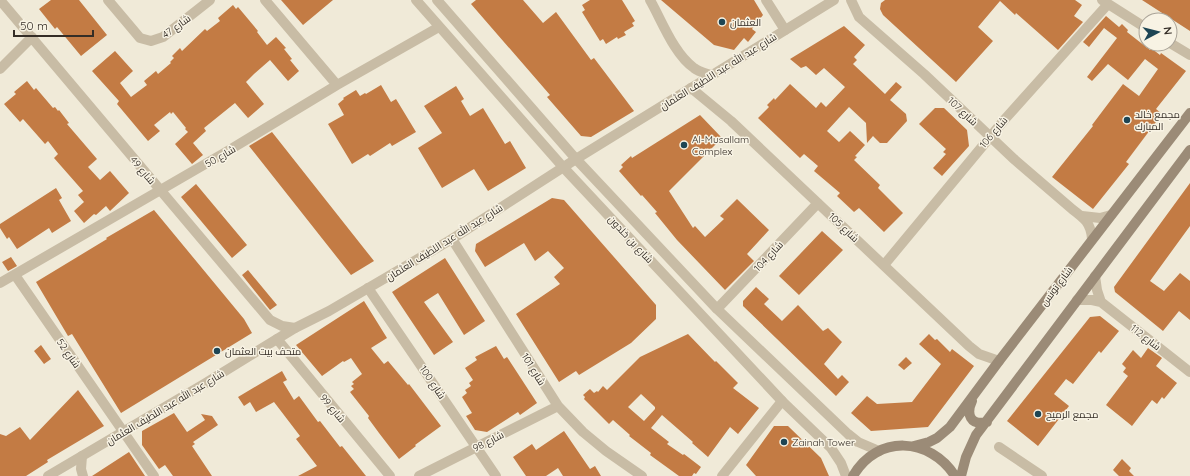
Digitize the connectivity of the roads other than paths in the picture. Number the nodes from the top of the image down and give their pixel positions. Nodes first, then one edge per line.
1 (0, 0) edge
2 (108, 0) edge
3 (210, 0) edge
4 (265, 0) edge
5 (416, 0) edge
6 (437, 0) edge
7 (650, 0) edge
8 (766, 0) edge
9 (834, 0) edge
10 (851, 0) edge
11 (1105, 2) edge
12 (1138, 23) edge
13 (439, 27) junction
14 (785, 30) junction
15 (32, 37) junction
16 (1178, 48) edge
17 (1190, 55) edge
18 (0, 69) edge
19 (711, 75) junction
20 (337, 85) junction
21 (691, 88) junction
22 (1190, 113) edge
23 (990, 136) junction
24 (1190, 150) edge
25 (576, 159) junction
26 (1186, 161) edge
27 (563, 167) junction
28 (160, 191) junction
29 (818, 202) junction
30 (1111, 215) junction
31 (1082, 216) junction
32 (1092, 239) junction
33 (452, 240) junction
34 (884, 265) junction
35 (15, 275) junction
36 (1095, 276) junction
37 (0, 284) edge
38 (368, 288) junction
39 (1077, 300) junction
40 (1101, 302) junction
41 (717, 309) junction
42 (295, 328) junction
43 (277, 339) junction
44 (999, 361) junction
45 (1190, 372) edge
46 (975, 393) junction
47 (782, 401) junction
48 (558, 406) junction
49 (986, 422) junction
50 (123, 431) junction
51 (477, 446) junction
52 (914, 446) junction
53 (999, 447) dead end
54 (879, 451) junction
55 (82, 456) junction
56 (48, 476) edge
57 (83, 476) edge
58 (154, 476) edge
59 (390, 476) edge
60 (419, 476) edge
61 (496, 476) edge
62 (642, 476) edge
63 (722, 476) edge
64 (846, 476) edge
65 (853, 476) edge
66 (955, 476) edge
67 (961, 476) edge
68 (1042, 476) edge

1 - 15 street, شارع 49
2 - 3 street, شارع 47
4 - 20 street
5 - 13 street, شارع بن خلدون
6 - 25 street, شارع بن خلدون
7 - 19 street
8 - 14 street
9 - 14 street, شارع عبد الله عبد اللطيف العثمان
10 - 23 street, شارع 107
11 - 12 street
11 - 23 street, شارع 106
13 - 20 street, شارع 50
13 - 27 street, شارع بن خلدون
14 - 19 street, شارع عبد الله عبد اللطيف العثمان
15 - 18 street
15 - 28 street, شارع 49
16 - 17 street
19 - 21 street, شارع عبد الله عبد اللطيف العثمان
20 - 28 street, شارع 50
21 - 25 street, شارع عبد الله عبد اللطيف العثمان
21 - 29 street, شارع 105
22 - 30 main road, شارع تونس
23 - 31 street, شارع 107
23 - 34 street, شارع 106
24 - 26 main road
25 - 27 street, شارع عبد الله عبد اللطيف العثمان
25 - 41 street, شارع بن خلدون
26 - 36 main road
27 - 33 street, شارع عبد الله عبد اللطيف العثمان
27 - 47 street, شارع بن خلدون
28 - 35 street, شارع 50
28 - 42 street, شارع 49
29 - 34 street, شارع 105
29 - 41 street, شارع 104
30 - 31 street
30 - 32 main road, شارع تونس
31 - 32 street, شارع 107
32 - 44 main road, شارع تونس
33 - 38 street, شارع عبد الله عبد اللطيف العثمان
33 - 48 street, شارع 101
34 - 44 street, شارع 105
35 - 37 street, شارع 50
35 - 50 street, شارع 52
36 - 39 main road
36 - 40 street
38 - 42 street, شارع عبد الله عبد اللطيف العثمان
38 - 51 street, شارع 100
39 - 40 street
39 - 49 main road
40 - 45 street, شارع 112
41 - 54 street, شارع بن خلدون
42 - 43 street, شارع عبد الله عبد اللطيف العثمان
43 - 50 street, شارع عبد الله عبد اللطيف العثمان
43 - 59 street, شارع 99
44 - 46 main road, شارع تونس
46 - 49 main road
46 - 52 main road, شارع تونس
47 - 63 street
47 - 64 street, شارع بن خلدون
48 - 51 street, شارع 98
48 - 62 street, شارع 101
49 - 67 main road
50 - 55 street, شارع عبد الله عبد اللطيف العثمان
50 - 58 street, شارع 52
51 - 60 street, شارع 98
51 - 61 street, شارع 100
52 - 54 main road
52 - 66 main road
53 - 68 street
54 - 65 main road
55 - 56 street, شارع عبد الله عبد اللطيف العثمان
55 - 57 street

